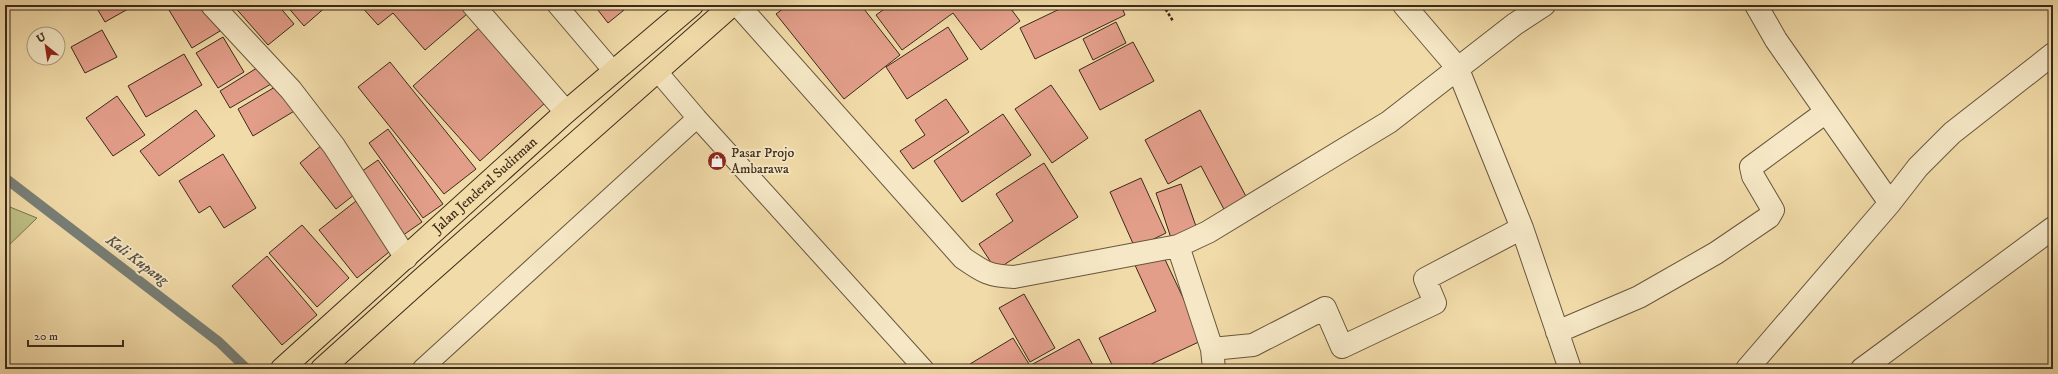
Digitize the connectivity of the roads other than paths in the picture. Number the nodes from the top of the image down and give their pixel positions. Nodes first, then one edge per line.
1 (214, 5) edge
2 (473, 5) edge
3 (557, 5) edge
4 (692, 5) edge
5 (732, 5) edge
6 (738, 5) edge
7 (1404, 5) edge
8 (1544, 5) edge
9 (1756, 5) edge
10 (2053, 54) edge
11 (1457, 67) junction
12 (657, 71) junction
13 (614, 72) junction
14 (566, 112) junction
15 (1826, 112) junction
16 (697, 118) junction
17 (1890, 203) junction
18 (1522, 228) junction
19 (2053, 228) edge
20 (1178, 246) junction
21 (406, 258) junction
22 (1557, 332) junction
23 (1213, 359) edge
24 (284, 367) edge
25 (322, 369) edge
26 (422, 369) edge
27 (924, 369) edge
28 (1570, 369) edge
29 (1745, 369) edge
30 (1862, 369) edge

1 - 21 street
2 - 14 street
3 - 13 lane
4 - 13 main road, Jalan Jenderal Sudirman
5 - 12 main road, Jalan Jenderal Sudirman
6 - 20 street
7 - 11 street
8 - 11 street
9 - 15 street
10 - 17 street
11 - 18 street
11 - 20 street
12 - 16 lane
12 - 25 main road, Jalan Jenderal Sudirman
13 - 14 main road, Jalan Jenderal Sudirman
14 - 21 main road, Jalan Jenderal Sudirman
15 - 17 street
15 - 22 street
16 - 26 lane
16 - 27 lane
17 - 29 street
18 - 22 street
18 - 23 street
19 - 30 street
20 - 23 street
21 - 24 main road, Jalan Jenderal Sudirman
22 - 28 street

